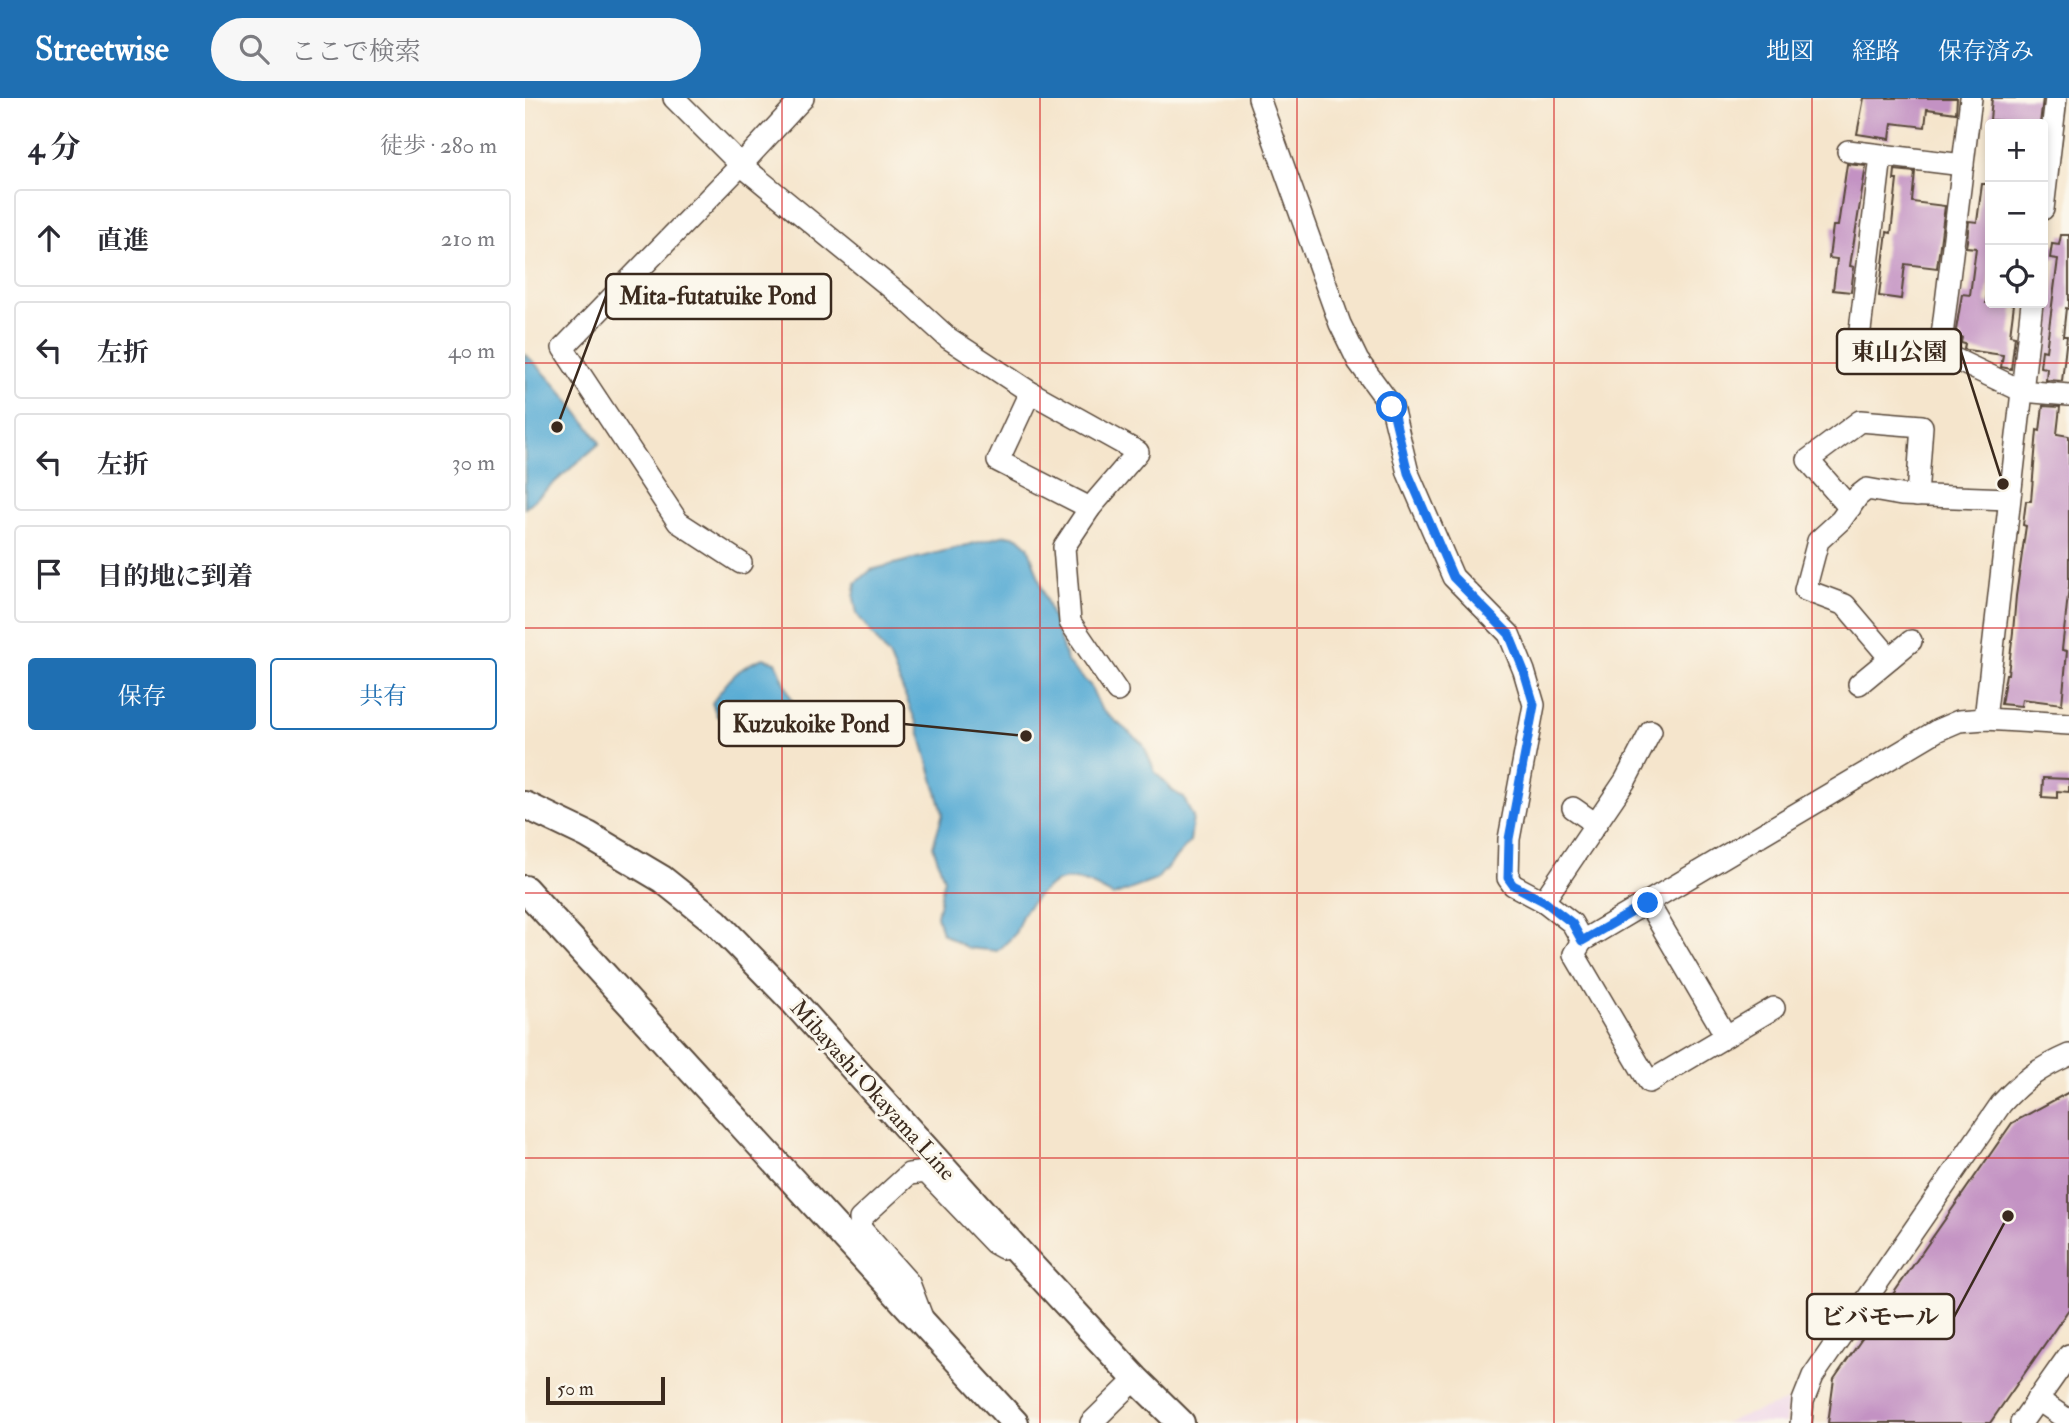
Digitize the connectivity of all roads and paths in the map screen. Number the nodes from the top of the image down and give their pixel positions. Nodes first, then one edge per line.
1 (674, 98) edge
2 (803, 98) edge
3 (1259, 98) edge
4 (1971, 98) edge
5 (2056, 98) edge
6 (1848, 151) dead end
7 (1881, 156) junction
8 (741, 165) junction
9 (1963, 165) junction
10 (2046, 182) edge
11 (2031, 308) edge
12 (1940, 352) junction
13 (2022, 391) junction
14 (1030, 392) junction
15 (2069, 395) edge
16 (1917, 496) junction
17 (2009, 499) junction
18 (1090, 508) junction
19 (1850, 508) junction
20 (741, 563) dead end
21 (1911, 641) dead end
22 (1890, 658) junction
23 (1859, 684) dead end
24 (1117, 691) dead end
25 (1985, 719) junction
26 (2069, 724) edge
27 (1651, 731) dead end
28 (525, 806) edge
29 (1573, 808) dead end
30 (1596, 824) junction
31 (525, 889) edge
32 (1545, 902) junction
33 (1648, 903) junction
34 (1582, 941) junction
35 (1774, 1007) dead end
36 (1726, 1036) junction
37 (2069, 1055) edge
38 (1025, 1259) junction
39 (926, 1328) junction
40 (2066, 1366) edge
41 (1136, 1380) junction
42 (2037, 1399) junction
43 (2069, 1421) edge
44 (1015, 1423) edge
45 (1091, 1423) edge
46 (1181, 1423) edge
47 (1801, 1423) edge
48 (2021, 1423) edge

1 - 8 street
2 - 8 street
3 - 32 street
4 - 9 street
5 - 10 street
6 - 7 street
7 - 9 street
7 - 12 street
8 - 14 street
8 - 20 street
9 - 12 street
11 - 13 street
12 - 13 street
13 - 15 street
13 - 17 street
14 - 18 street
14 - 18 street
16 - 17 street
16 - 19 street
16 - 19 street
17 - 25 street
18 - 24 street
19 - 22 street
21 - 22 street
22 - 23 street
25 - 26 street
25 - 33 street
27 - 30 street
28 - 38 main road, Mibayashi Okayama Line
29 - 30 street
30 - 32 street
31 - 39 main road
32 - 34 street
33 - 34 street
33 - 36 street
34 - 36 street
35 - 36 street
37 - 47 street
38 - 39 street
38 - 41 main road, Mibayashi Okayama Line
39 - 44 main road
40 - 42 street
41 - 45 street
41 - 46 main road, Mibayashi Okayama Line
42 - 43 street
42 - 48 street

